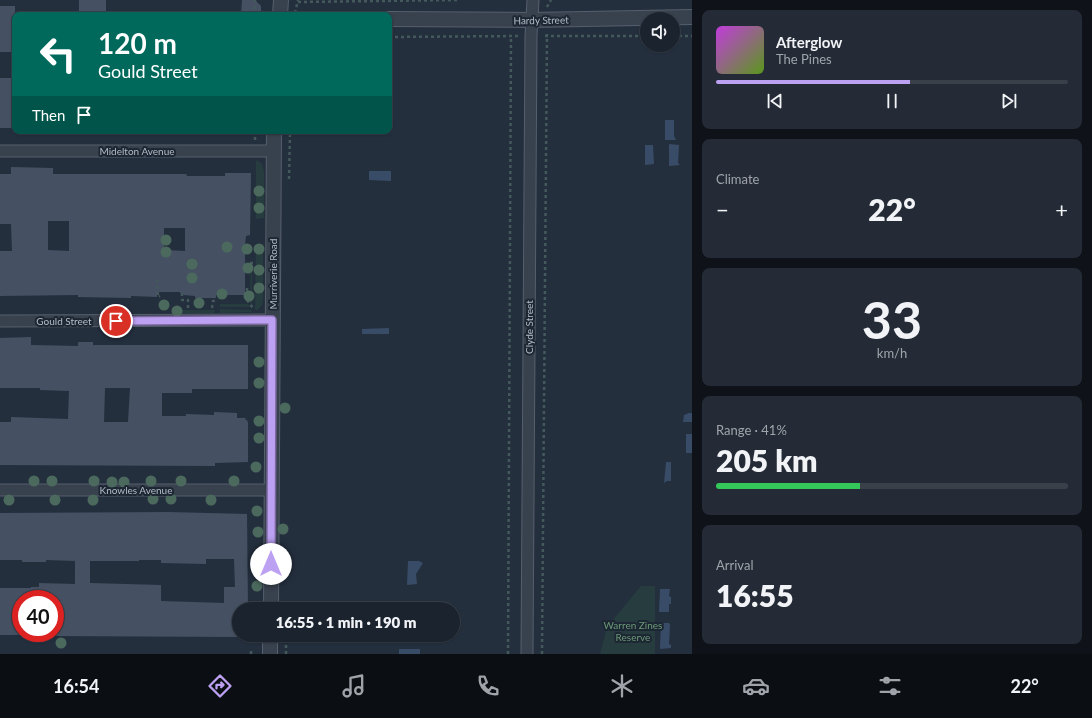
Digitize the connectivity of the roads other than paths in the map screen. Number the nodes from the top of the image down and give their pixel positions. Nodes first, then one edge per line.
1 (280, 0) edge
2 (533, 0) edge
3 (280, 12) edge
4 (692, 17) edge
5 (392, 19) edge
6 (531, 20) junction
7 (274, 134) edge
8 (0, 151) edge
9 (273, 151) junction
10 (272, 320) junction
11 (0, 321) edge
12 (0, 490) edge
13 (272, 490) junction
14 (271, 602) edge
15 (270, 642) edge
16 (270, 654) edge
17 (527, 654) edge

1 - 3 street
2 - 6 street, Clyde Street
4 - 6 street, Hardy Street
5 - 6 street, Hardy Street
6 - 17 street, Clyde Street
7 - 9 street, Murriverie Road
8 - 9 street, Midelton Avenue
9 - 10 street, Murriverie Road
10 - 11 street, Gould Street
10 - 13 street, Murriverie Road
12 - 13 street, Knowles Avenue
13 - 14 street, Murriverie Road
15 - 16 street

